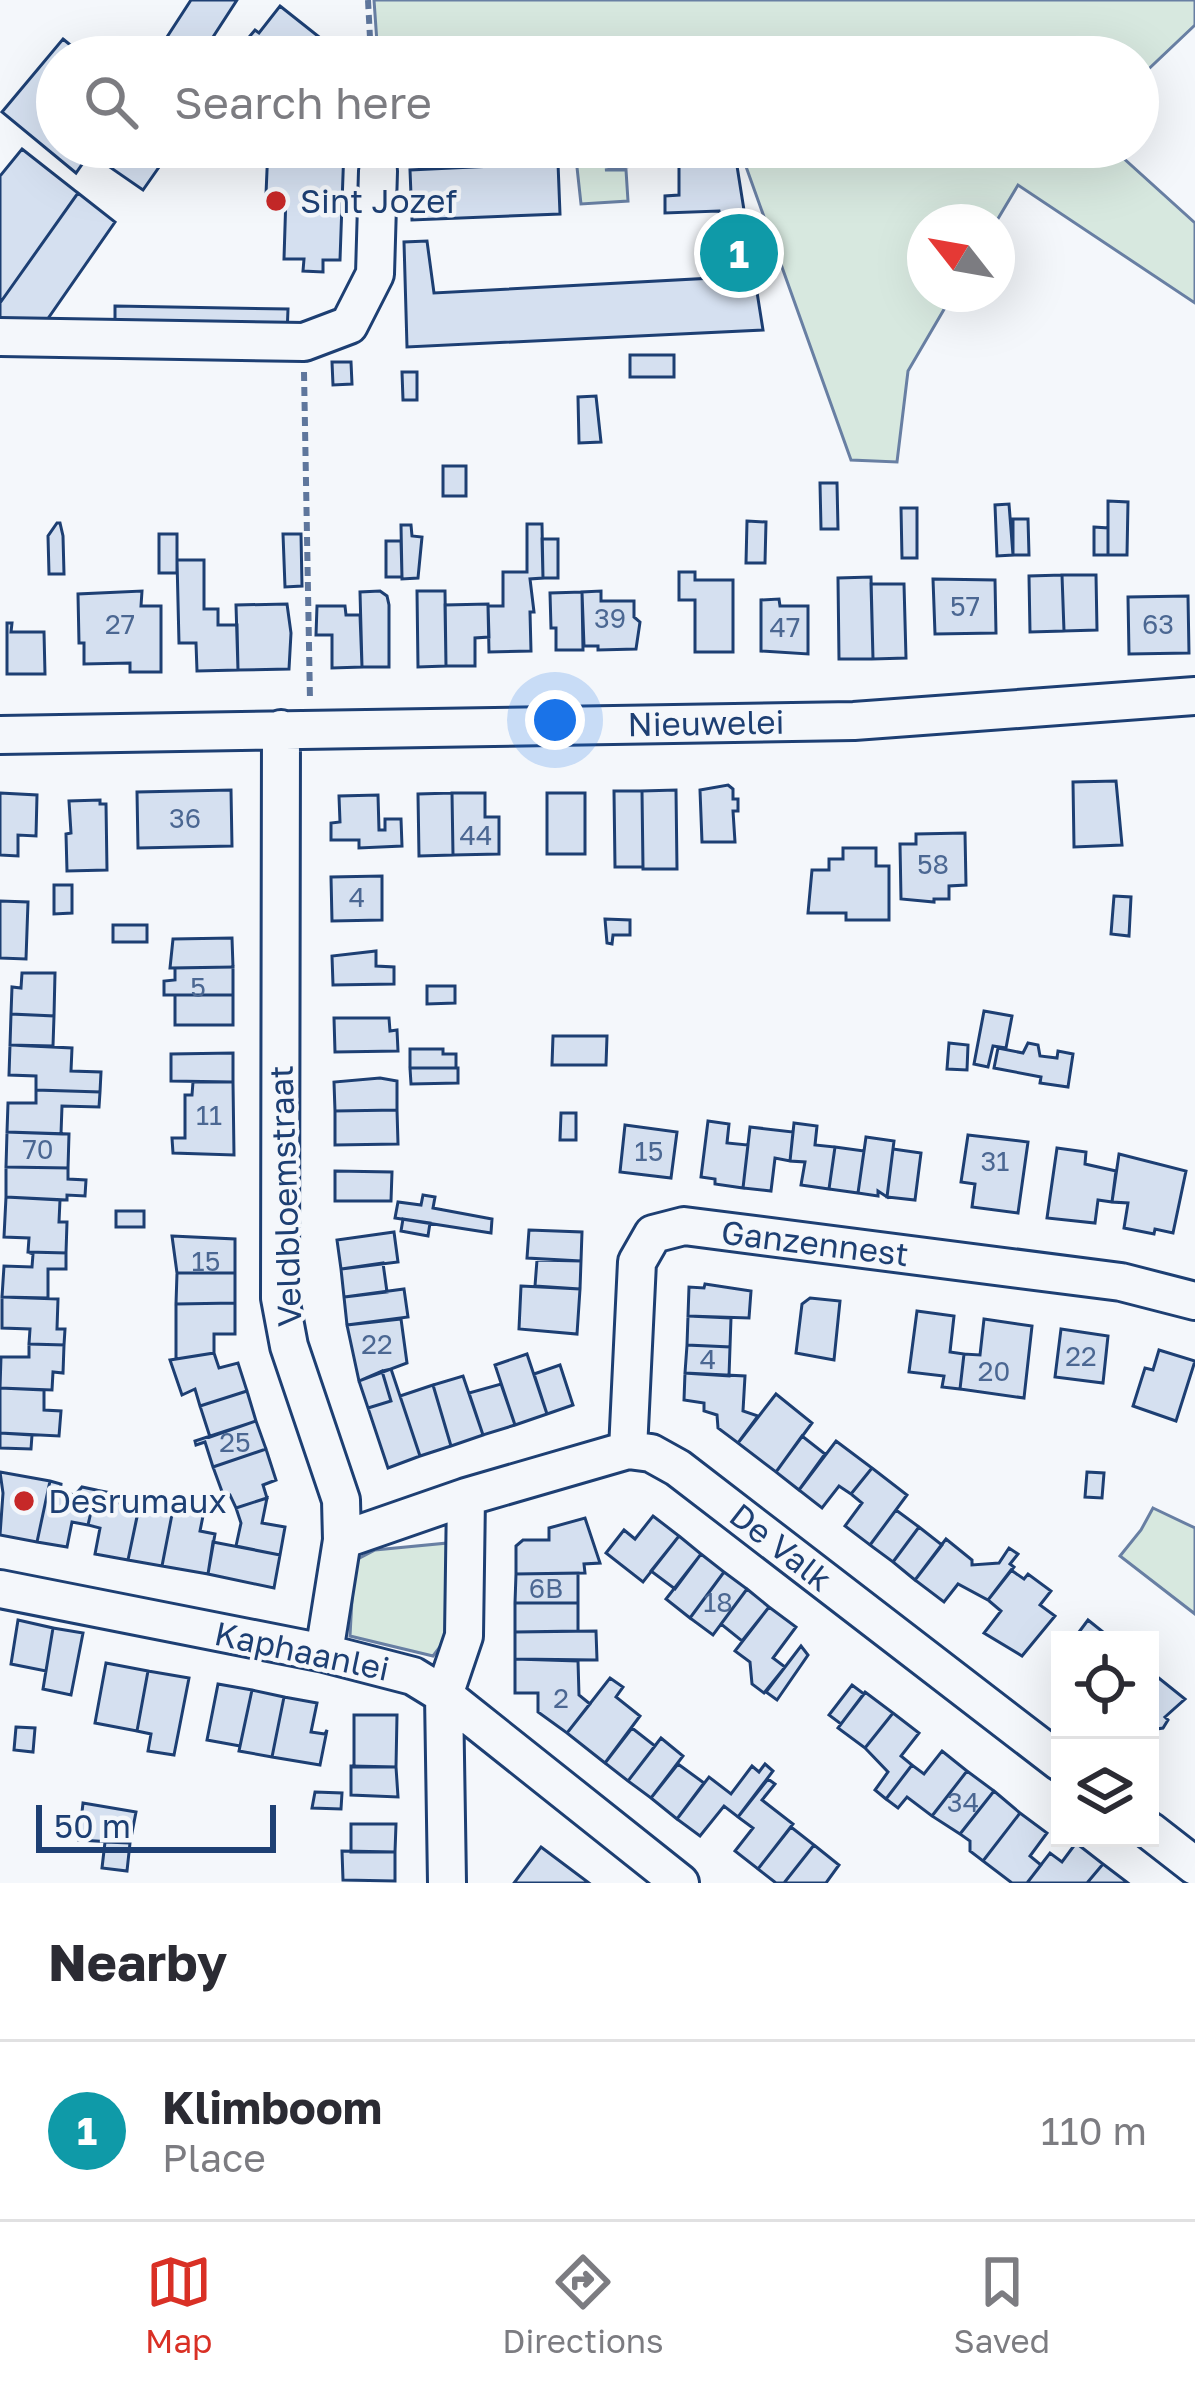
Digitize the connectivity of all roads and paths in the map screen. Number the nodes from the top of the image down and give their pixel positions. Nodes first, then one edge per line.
1 (368, 0) edge
2 (370, 36) edge
3 (378, 171) dead end
4 (0, 337) edge
5 (304, 342) junction
6 (1195, 696) edge
7 (296, 729) junction
8 (0, 735) edge
9 (1195, 1301) edge
10 (628, 1450) junction
11 (466, 1497) junction
12 (342, 1540) junction
13 (0, 1589) edge
14 (324, 1653) junction
15 (444, 1695) junction
16 (1051, 1755) edge
17 (1159, 1838) edge
18 (1195, 1866) edge
19 (447, 1883) edge
20 (680, 1883) edge

1 - 2 path
3 - 5 street
4 - 5 street
5 - 7 path
6 - 7 street, Nieuwelei
7 - 8 street, Nieuwelei
7 - 12 street, Veldbloemstraat
9 - 10 street, Ganzennest
10 - 11 street
10 - 16 street, De Valk
11 - 12 street
11 - 15 street
12 - 14 street, Veldbloemstraat
13 - 14 street, Kaphaanlei
14 - 15 street, Kaphaanlei
15 - 19 street
15 - 20 street, Kaphaanlei
17 - 18 street

